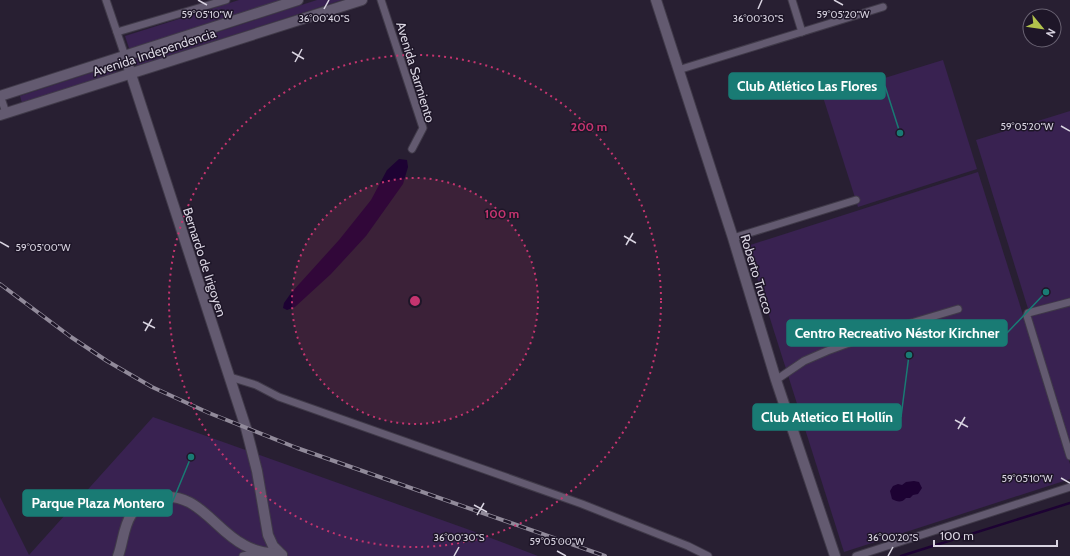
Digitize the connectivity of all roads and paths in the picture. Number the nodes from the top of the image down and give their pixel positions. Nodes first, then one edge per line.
1 (106, 0) edge
2 (226, 0) edge
3 (298, 0) edge
4 (362, 0) edge
5 (381, 0) edge
6 (656, 0) edge
7 (792, 0) edge
8 (882, 7) dead end
9 (117, 32) junction
10 (802, 32) junction
11 (125, 56) junction
12 (678, 70) junction
13 (130, 74) junction
14 (0, 96) edge
15 (3, 114) edge
16 (412, 149) dead end
17 (856, 200) dead end
18 (733, 238) junction
19 (1070, 302) edge
20 (958, 309) dead end
21 (230, 376) junction
22 (776, 380) junction
23 (1070, 456) edge
24 (1070, 487) edge
25 (268, 535) junction
26 (262, 552) junction
27 (118, 556) edge
28 (243, 556) edge
29 (285, 556) edge
30 (708, 556) edge
31 (835, 556) edge
32 (856, 556) edge

1 - 9 street, Bernardo de Irigoyen
2 - 9 street
3 - 11 main road, Avenida Independencia
4 - 13 main road, Avenida Independencia
5 - 16 street, Avenida Sarmiento
6 - 12 main road, Roberto Trucco
7 - 10 street
8 - 10 street
9 - 11 street, Bernardo de Irigoyen
10 - 12 street
11 - 13 main road, Bernardo de Irigoyen
11 - 14 main road, Avenida Independencia
12 - 18 main road, Roberto Trucco
13 - 15 main road, Avenida Independencia
13 - 21 main road, Bernardo de Irigoyen
14 - 15 street
17 - 18 street
18 - 22 main road, Roberto Trucco
19 - 23 street
20 - 22 street
21 - 25 main road, Bernardo de Irigoyen
21 - 30 street
22 - 31 main road, Roberto Trucco
24 - 32 street
25 - 26 main road, Bernardo de Irigoyen
25 - 29 main road, Bernardo de Irigoyen
26 - 27 main road
26 - 28 street
26 - 29 main road

